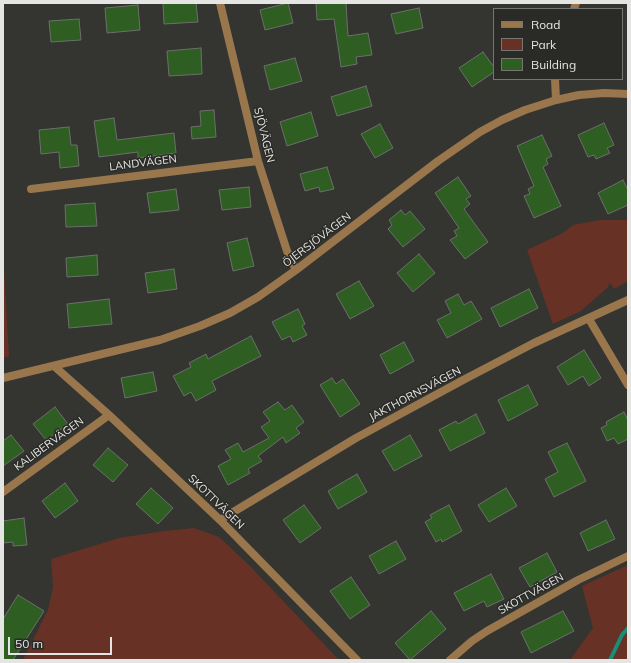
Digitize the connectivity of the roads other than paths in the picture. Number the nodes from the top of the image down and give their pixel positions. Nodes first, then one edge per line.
1 (220, 3) edge
2 (555, 80) edge
3 (628, 94) edge
4 (556, 100) junction
5 (258, 161) junction
6 (31, 189) dead end
7 (296, 270) junction
8 (628, 300) edge
9 (589, 319) junction
10 (54, 366) junction
11 (3, 378) edge
12 (628, 385) edge
13 (109, 415) junction
14 (3, 492) edge
15 (220, 520) junction
16 (628, 556) edge
17 (357, 660) edge
18 (450, 660) edge

1 - 5 street, SJÖVÄGEN
2 - 4 street
3 - 4 street, ÖJERSJÖVÄGEN
4 - 7 street, ÖJERSJÖVÄGEN
5 - 6 street, LANDVÄGEN
5 - 7 street, SJÖVÄGEN
7 - 10 street, ÖJERSJÖVÄGEN
8 - 9 street, JAKTHORNSVÄGEN
9 - 12 street
9 - 15 street, JAKTHORNSVÄGEN
10 - 11 street, ÖJERSJÖVÄGEN
10 - 13 street, SKOTTVÄGEN
13 - 14 street, KALIBERVÄGEN
13 - 15 street, SKOTTVÄGEN
15 - 17 street, SKOTTVÄGEN
16 - 18 street, SKOTTVÄGEN

